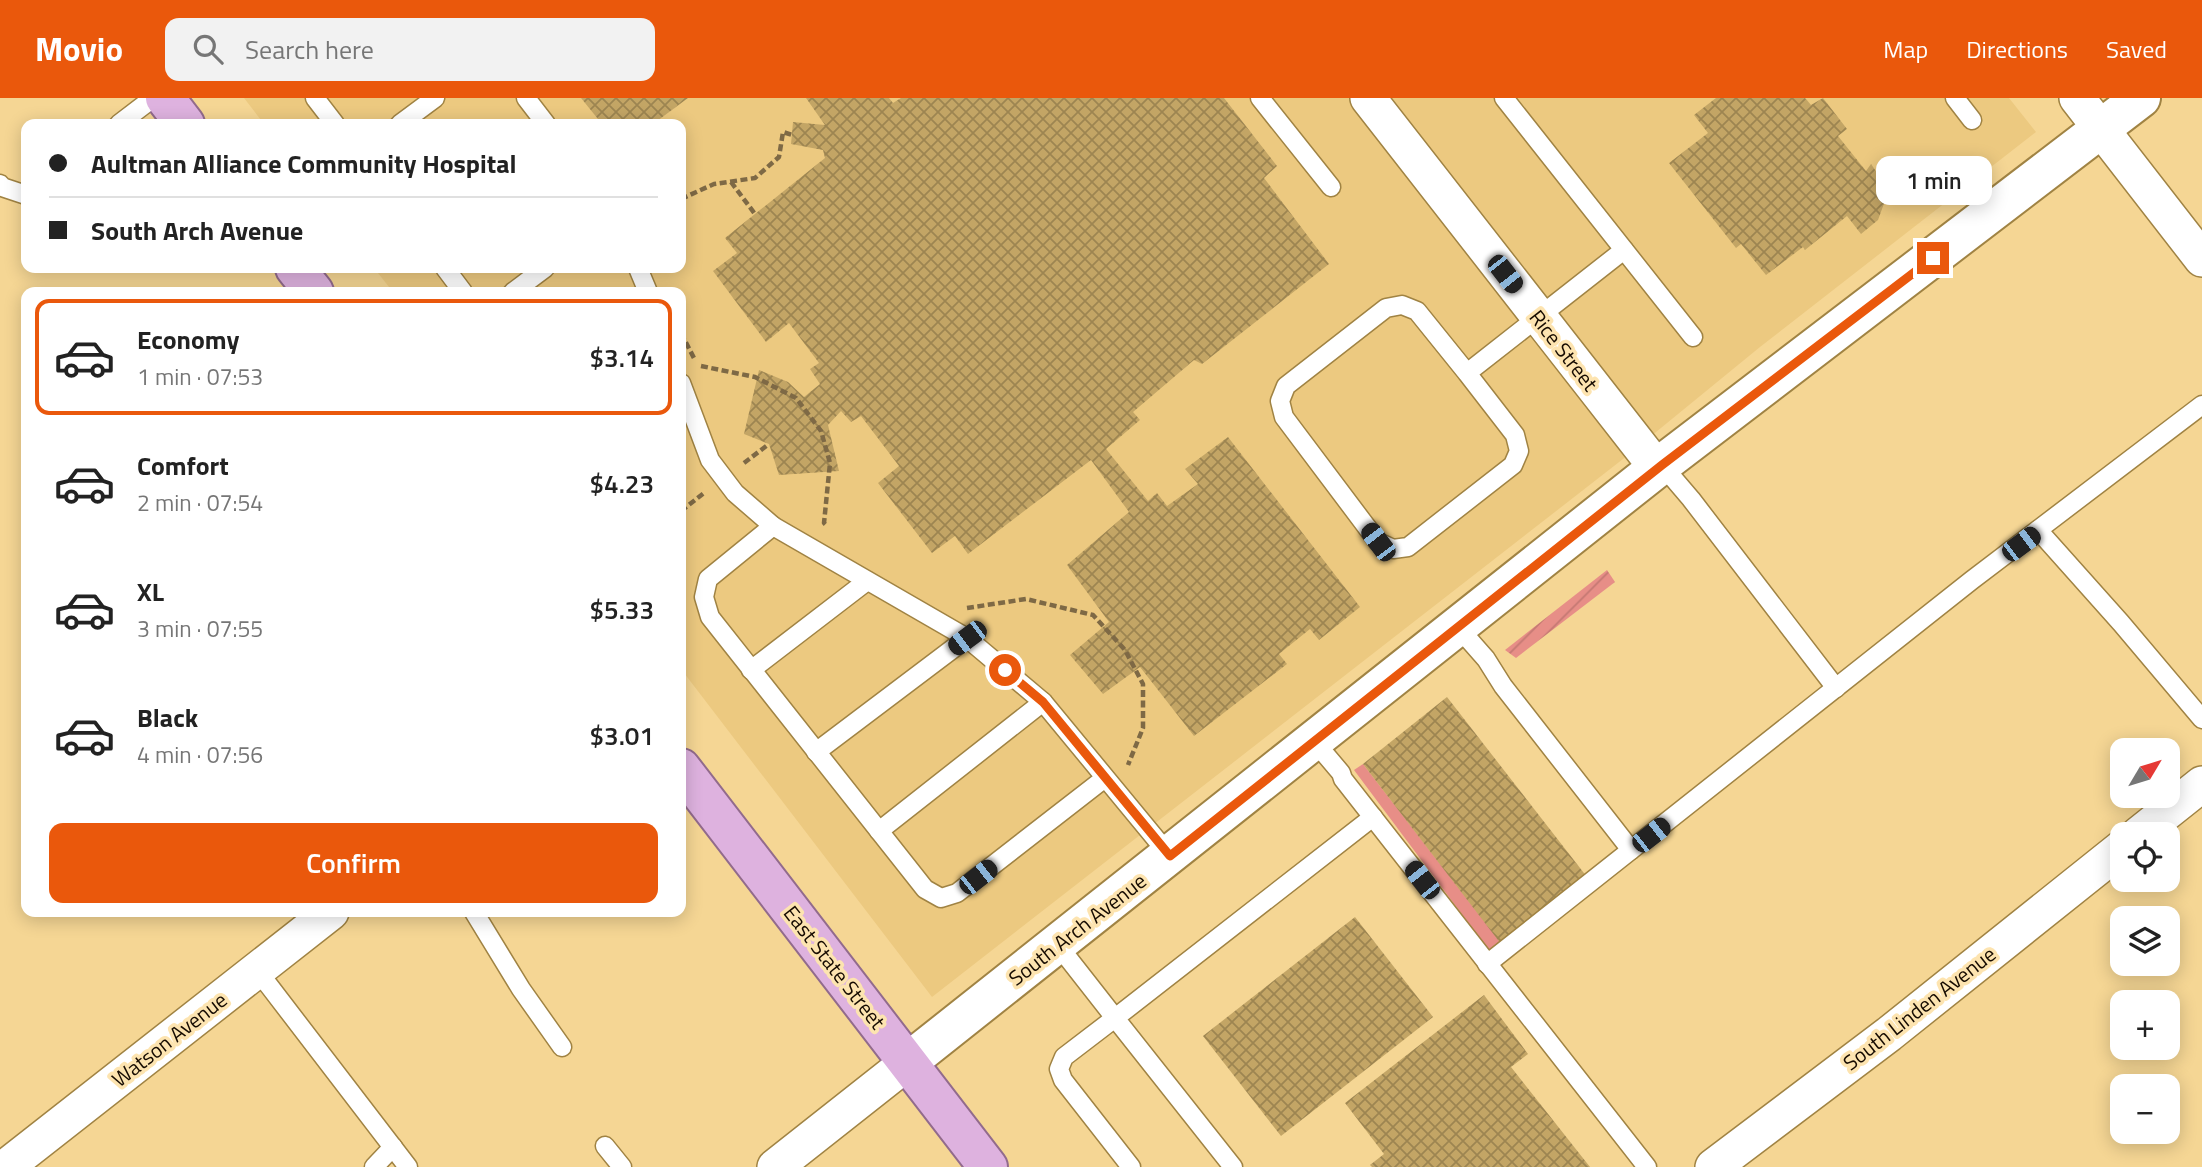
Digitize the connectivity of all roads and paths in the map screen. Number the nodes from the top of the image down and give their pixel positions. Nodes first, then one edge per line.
1 (153, 98) edge
2 (165, 98) edge
3 (315, 98) edge
4 (435, 98) edge
5 (526, 98) edge
6 (1260, 98) edge
7 (1368, 98) edge
8 (1504, 98) edge
9 (1955, 98) edge
10 (2077, 98) edge
11 (2141, 98) edge
12 (126, 119) edge
13 (181, 119) edge
14 (331, 119) edge
15 (407, 119) edge
16 (543, 119) edge
17 (1972, 120) dead end
18 (2101, 129) junction
19 (792, 135) dead end
20 (731, 182) junction
21 (0, 184) edge
22 (1331, 187) dead end
23 (21, 193) edge
24 (686, 197) edge
25 (755, 214) dead end
26 (1624, 250) junction
27 (2202, 259) edge
28 (299, 273) edge
29 (448, 273) edge
30 (538, 273) edge
31 (310, 287) edge
32 (459, 287) edge
33 (520, 287) edge
34 (1539, 317) junction
35 (1693, 337) dead end
36 (686, 343) edge
37 (1466, 373) junction
38 (2202, 405) edge
39 (686, 413) edge
40 (1659, 467) junction
41 (773, 526) junction
42 (831, 530) dead end
43 (2038, 530) junction
44 (867, 580) junction
45 (960, 609) dead end
46 (1457, 626) junction
47 (967, 638) junction
48 (751, 670) junction
49 (1836, 688) junction
50 (1043, 702) junction
51 (2202, 719) edge
52 (1314, 741) junction
53 (816, 752) junction
54 (1127, 769) dead end
55 (686, 774) edge
56 (1105, 778) junction
57 (2202, 784) edge
58 (1373, 817) junction
59 (2154, 822) edge
60 (878, 831) junction
61 (1632, 850) junction
62 (1170, 856) junction
63 (2110, 857) edge
64 (319, 917) edge
65 (477, 917) edge
66 (1057, 944) junction
67 (1487, 964) junction
68 (257, 970) junction
69 (1115, 1018) junction
70 (562, 1046) dead end
71 (908, 1062) junction
72 (606, 1146) dead end
73 (393, 1147) junction
74 (6, 1167) edge
75 (374, 1167) edge
76 (408, 1167) edge
77 (622, 1167) edge
78 (775, 1167) edge
79 (988, 1167) edge
80 (1131, 1167) edge
81 (1233, 1167) edge
82 (1647, 1167) edge
83 (1713, 1167) edge

1 - 12 lane
2 - 13 highway
3 - 14 lane
4 - 15 lane
5 - 16 lane
6 - 22 lane
7 - 34 street, Rice Street
8 - 26 lane
9 - 17 lane
10 - 18 street
11 - 18 street, South Arch Avenue
18 - 27 street
18 - 40 street, South Arch Avenue
19 - 20 path
20 - 24 path
20 - 25 path
21 - 23 lane
26 - 34 lane
26 - 35 lane
28 - 31 highway
29 - 32 lane
30 - 33 lane
34 - 37 lane
34 - 40 street, Rice Street
36 - 42 path
37 - 37 lane
38 - 43 lane
39 - 41 lane
40 - 46 street, South Arch Avenue
40 - 49 lane
41 - 44 lane
41 - 48 lane
43 - 49 lane
43 - 51 lane
44 - 47 lane
44 - 48 lane
45 - 54 path
46 - 52 street, South Arch Avenue
46 - 61 lane
47 - 50 lane
47 - 53 lane
48 - 53 lane
49 - 61 lane
50 - 56 lane
50 - 60 lane
52 - 58 lane
52 - 62 street, South Arch Avenue
53 - 60 lane
55 - 71 highway, East State Street
56 - 60 lane
56 - 62 lane
57 - 59 street
58 - 67 lane
58 - 69 lane
61 - 67 lane
62 - 66 street, South Arch Avenue
63 - 83 street, South Linden Avenue
64 - 68 street, Watson Avenue
65 - 70 lane
66 - 69 lane
66 - 71 street, South Arch Avenue
67 - 82 lane
68 - 73 lane
68 - 74 street, Watson Avenue
69 - 80 lane
69 - 81 lane
71 - 78 street, South Arch Avenue
71 - 79 highway, East State Street
72 - 77 lane
73 - 75 lane
73 - 76 lane

